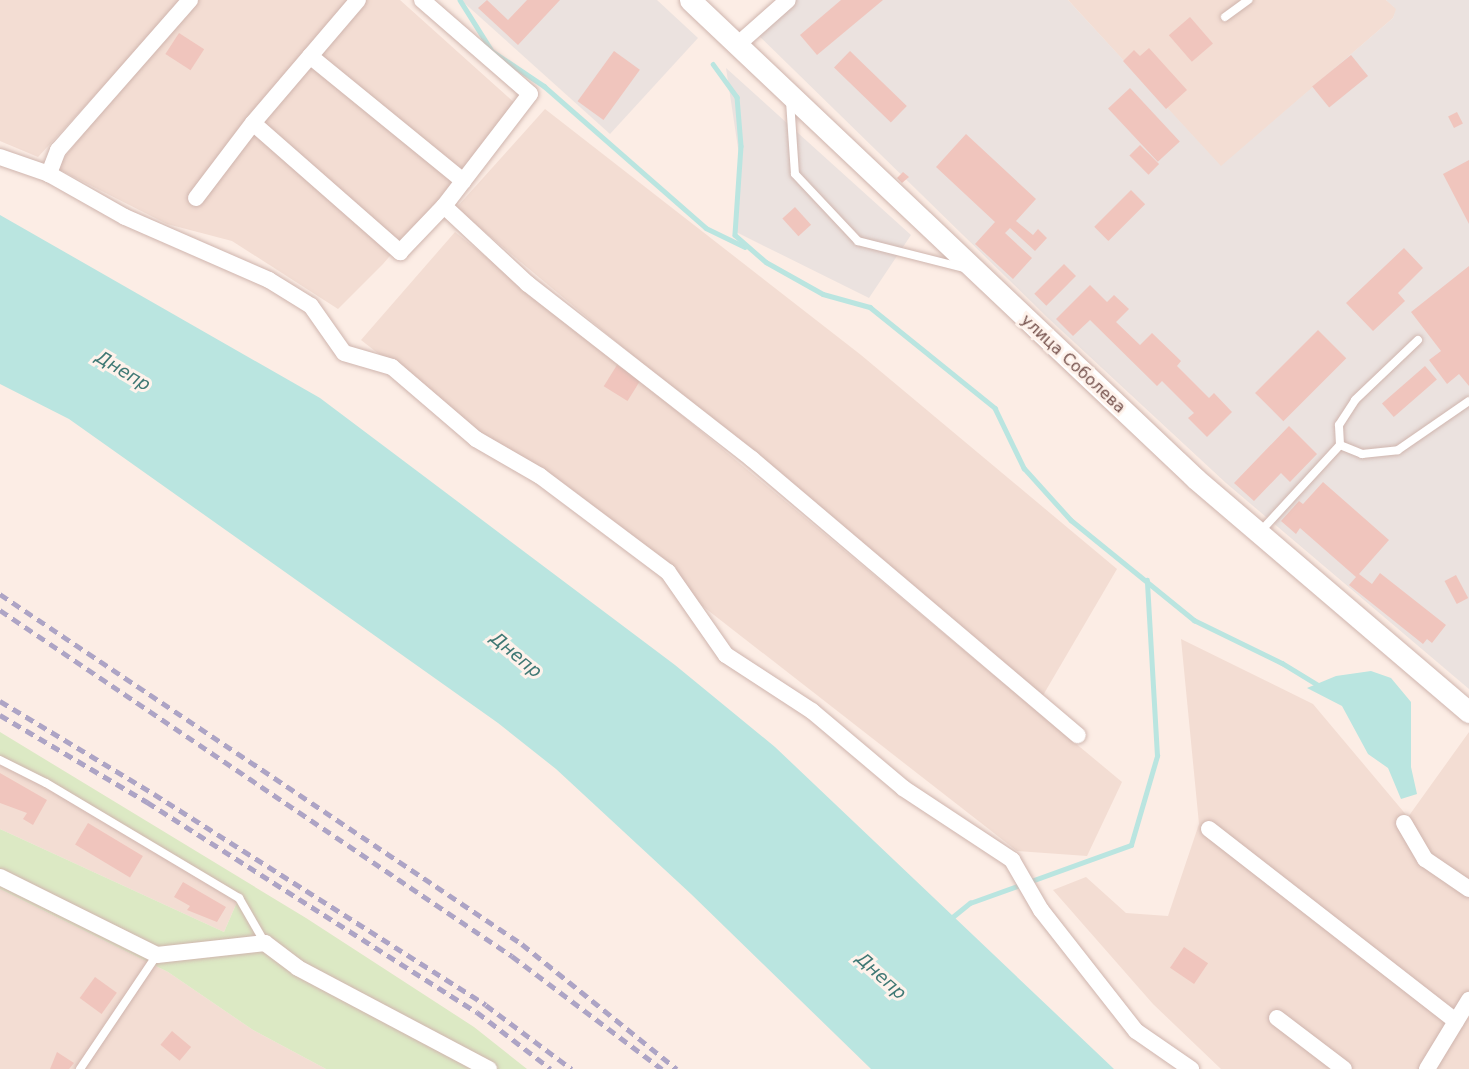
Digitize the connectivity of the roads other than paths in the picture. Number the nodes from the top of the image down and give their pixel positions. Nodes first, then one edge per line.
1 (189, 0) edge
2 (357, 0) edge
3 (422, 0) edge
4 (690, 0) edge
5 (788, 0) edge
6 (1248, 0) edge
7 (1225, 17) dead end
8 (736, 46) junction
9 (310, 56) junction
10 (790, 97) junction
11 (253, 123) junction
12 (0, 157) edge
13 (49, 174) junction
14 (463, 181) junction
15 (196, 198) dead end
16 (444, 206) junction
17 (973, 270) junction
18 (1418, 340) dead end
19 (1469, 401) edge
20 (1340, 445) junction
21 (1259, 533) junction
22 (1469, 712) edge
23 (1078, 735) dead end
24 (0, 759) edge
25 (1404, 824) dead end
26 (1209, 829) dead end
27 (0, 877) edge
28 (1469, 889) edge
29 (265, 943) junction
30 (157, 955) junction
31 (1469, 1000) edge
32 (1277, 1018) dead end
33 (1456, 1021) junction
34 (80, 1069) edge
35 (489, 1069) edge
36 (1191, 1069) edge
37 (1344, 1069) edge
38 (1427, 1069) edge

1 - 13 street
2 - 9 street
3 - 14 street
4 - 8 street, улица Соболева
5 - 8 street
6 - 7 lane
8 - 10 street, улица Соболева
9 - 11 street
9 - 14 street
10 - 17 street, улица Соболева
10 - 17 lane
11 - 15 street
11 - 16 street
12 - 13 street
13 - 36 street
14 - 16 street
16 - 23 street
17 - 21 street, улица Соболева
18 - 20 lane
19 - 20 lane
20 - 21 lane
21 - 22 street, улица Соболева
24 - 29 lane
25 - 28 street
26 - 33 street
27 - 30 street
29 - 30 street
29 - 35 street
30 - 34 lane
31 - 33 street
32 - 37 street
33 - 38 street

